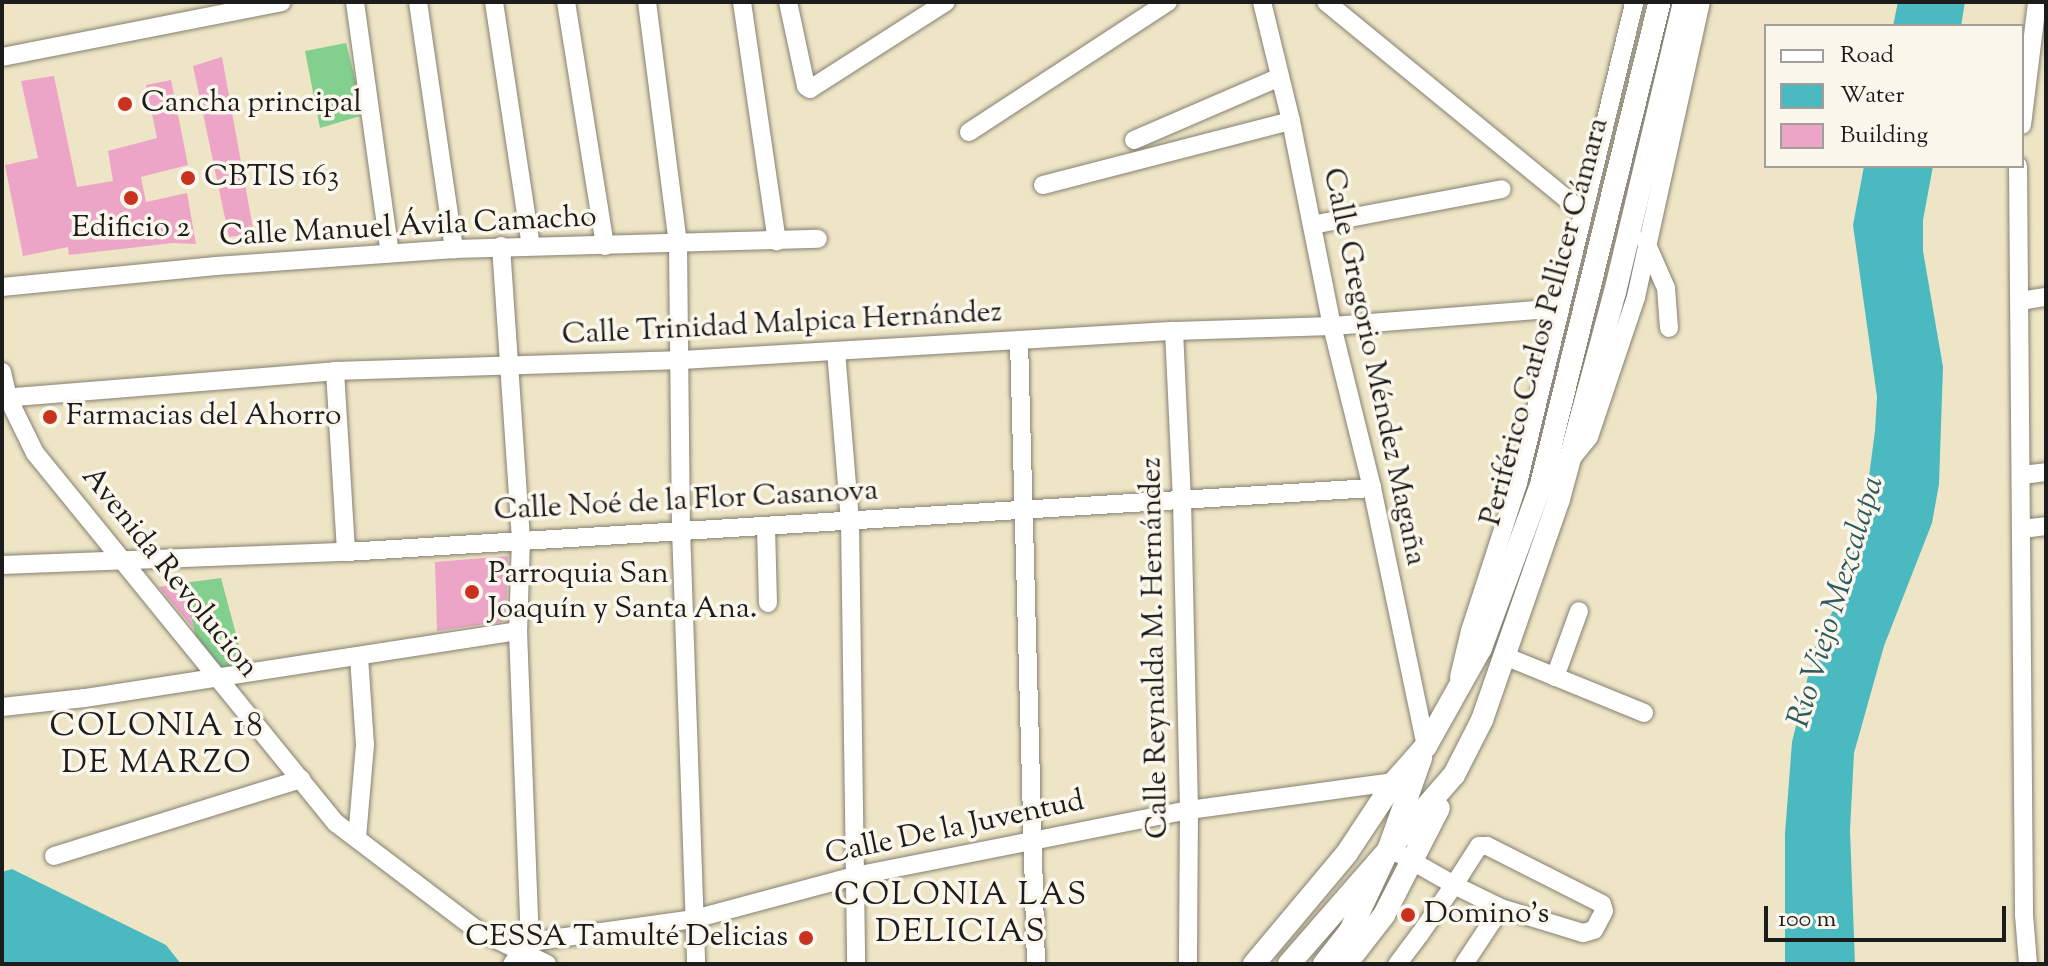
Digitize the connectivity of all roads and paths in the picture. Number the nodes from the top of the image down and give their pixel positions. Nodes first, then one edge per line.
1 (282, 2) edge
2 (355, 2) edge
3 (418, 2) edge
4 (494, 2) edge
5 (566, 2) edge
6 (647, 2) edge
7 (742, 2) edge
8 (788, 2) edge
9 (946, 2) edge
10 (1168, 2) edge
11 (1262, 2) edge
12 (1326, 2) edge
13 (1634, 2) edge
14 (1660, 2) edge
15 (1684, 2) edge
16 (1701, 2) edge
17 (2037, 2) edge
18 (2039, 37) edge
19 (2, 57) edge
20 (1280, 77) junction
21 (2024, 115) edge
22 (1291, 121) junction
23 (969, 132) dead end
24 (1134, 140) dead end
25 (2018, 168) edge
26 (1043, 185) dead end
27 (1502, 189) dead end
28 (1583, 212) junction
29 (1312, 225) junction
30 (1637, 238) junction
31 (818, 239) dead end
32 (777, 241) junction
33 (678, 245) junction
34 (501, 246) junction
35 (531, 246) junction
36 (605, 246) junction
37 (454, 249) junction
38 (390, 253) junction
39 (2, 287) edge
40 (2046, 297) edge
41 (2020, 301) junction
42 (1559, 308) junction
43 (1332, 326) junction
44 (1669, 328) dead end
45 (1174, 331) junction
46 (1019, 341) junction
47 (836, 351) junction
48 (682, 360) junction
49 (507, 366) junction
50 (335, 371) junction
51 (2, 372) edge
52 (5, 398) edge
53 (2046, 472) edge
54 (2022, 475) junction
55 (1372, 488) junction
56 (1182, 500) junction
57 (1021, 510) junction
58 (850, 522) junction
59 (2046, 526) edge
60 (766, 527) junction
61 (681, 529) junction
62 (2022, 529) junction
63 (521, 538) junction
64 (346, 552) junction
65 (121, 563) junction
66 (2, 565) edge
67 (768, 603) dead end
68 (1579, 611) dead end
69 (518, 631) junction
70 (359, 656) junction
71 (1507, 657) junction
72 (1555, 677) junction
73 (219, 678) junction
74 (1457, 689) junction
75 (2, 707) edge
76 (1644, 713) dead end
77 (1426, 746) junction
78 (1454, 775) junction
79 (301, 779) junction
80 (1394, 782) junction
81 (1189, 810) junction
82 (357, 838) junction
83 (1033, 843) junction
84 (1389, 848) junction
85 (54, 856) dead end
86 (1413, 863) junction
87 (855, 876) junction
88 (1454, 885) junction
89 (1501, 908) junction
90 (694, 919) junction
91 (522, 953) edge
92 (547, 964) edge
93 (696, 964) edge
94 (856, 964) edge
95 (1036, 964) edge
96 (1188, 964) edge
97 (1254, 964) edge
98 (1289, 964) edge
99 (1324, 964) edge
100 (1346, 964) edge
101 (1397, 964) edge
102 (1464, 964) edge
103 (2028, 964) edge

1 - 19 street
2 - 38 street
3 - 37 street
4 - 35 street
5 - 36 street
6 - 33 street
7 - 32 street
8 - 9 street
10 - 23 street
11 - 20 street, Calle Gregorio Méndez Magaña
12 - 28 street
13 - 28 street
14 - 74 main road, Periférico Carlos Pellicer Cámara
15 - 30 main road, Periférico Carlos Pellicer Cámara
16 - 30 street
17 - 18 street
18 - 21 street
20 - 22 street, Calle Gregorio Méndez Magaña
20 - 24 street
22 - 26 street
22 - 29 street, Calle Gregorio Méndez Magaña
25 - 41 street
27 - 29 street
28 - 42 street
29 - 43 street, Calle Gregorio Méndez Magaña
30 - 44 street
30 - 71 main road, Periférico Carlos Pellicer Cámara
31 - 32 street, Calle Manuel Ávila Camacho
32 - 33 street, Calle Manuel Ávila Camacho
33 - 36 street, Calle Manuel Ávila Camacho
33 - 48 street
34 - 35 street, Calle Manuel Ávila Camacho
34 - 37 street, Calle Manuel Ávila Camacho
34 - 49 street
35 - 36 street, Calle Manuel Ávila Camacho
37 - 38 street, Calle Manuel Ávila Camacho
38 - 39 street, Calle Manuel Ávila Camacho
40 - 41 street
41 - 54 street
42 - 43 street, Calle Trinidad Malpica Hernández
42 - 74 street
43 - 45 street, Calle Trinidad Malpica Hernández
43 - 55 street, Calle Gregorio Méndez Magaña
45 - 46 street, Calle Trinidad Malpica Hernández
45 - 56 street, Calle Reynalda M. Hernández
46 - 47 street, Calle Trinidad Malpica Hernández
46 - 57 street
47 - 48 street, Calle Trinidad Malpica Hernández
47 - 58 street
48 - 49 street, Calle Trinidad Malpica Hernández
48 - 61 street
49 - 50 street, Calle Trinidad Malpica Hernández
49 - 63 street
50 - 52 street, Calle Trinidad Malpica Hernández
50 - 64 street
51 - 52 street, Avenida Revolucion
52 - 65 street, Avenida Revolucion
53 - 54 street
54 - 62 street
55 - 56 street, Calle Noé de la Flor Casanova
55 - 77 street, Calle Gregorio Méndez Magaña
56 - 57 street, Calle Noé de la Flor Casanova
56 - 81 street, Calle Reynalda M. Hernández
57 - 58 street, Calle Noé de la Flor Casanova
57 - 83 street
58 - 60 street, Calle Noé de la Flor Casanova
58 - 87 street
59 - 62 street
60 - 61 street, Calle Noé de la Flor Casanova
60 - 67 street
61 - 63 street, Calle Noé de la Flor Casanova
61 - 90 street
62 - 103 street
63 - 64 street, Calle Noé de la Flor Casanova
63 - 69 street
64 - 65 street, Calle Noé de la Flor Casanova
65 - 66 street, Calle Noé de la Flor Casanova
65 - 73 street, Avenida Revolucion
68 - 72 street
69 - 70 street
69 - 91 street
70 - 73 street
70 - 82 street
71 - 72 street
71 - 78 main road, Periférico Carlos Pellicer Cámara
72 - 76 street
73 - 75 street
73 - 79 street, Avenida Revolucion
74 - 77 main road, Periférico Carlos Pellicer Cámara
77 - 80 main road, Periférico Carlos Pellicer Cámara
77 - 84 main road
78 - 84 main road, Periférico Carlos Pellicer Cámara
78 - 86 main road
79 - 82 street, Avenida Revolucion
79 - 85 street
80 - 81 street, Calle De la Juventud
80 - 97 main road, Periférico Carlos Pellicer Cámara
81 - 83 street, Calle De la Juventud
81 - 96 street, Calle Reynalda M. Hernández
82 - 91 street, Avenida Revolucion
83 - 87 street, Calle De la Juventud
83 - 95 street
84 - 86 street
84 - 98 main road, Periférico Carlos Pellicer Cámara
84 - 99 main road
86 - 88 street
86 - 100 main road
87 - 90 street, Calle De la Juventud
87 - 94 street
88 - 89 street
88 - 89 street
88 - 101 street
89 - 102 street
90 - 91 street, Calle De la Juventud
90 - 93 street
91 - 92 street, Avenida Revolucion

